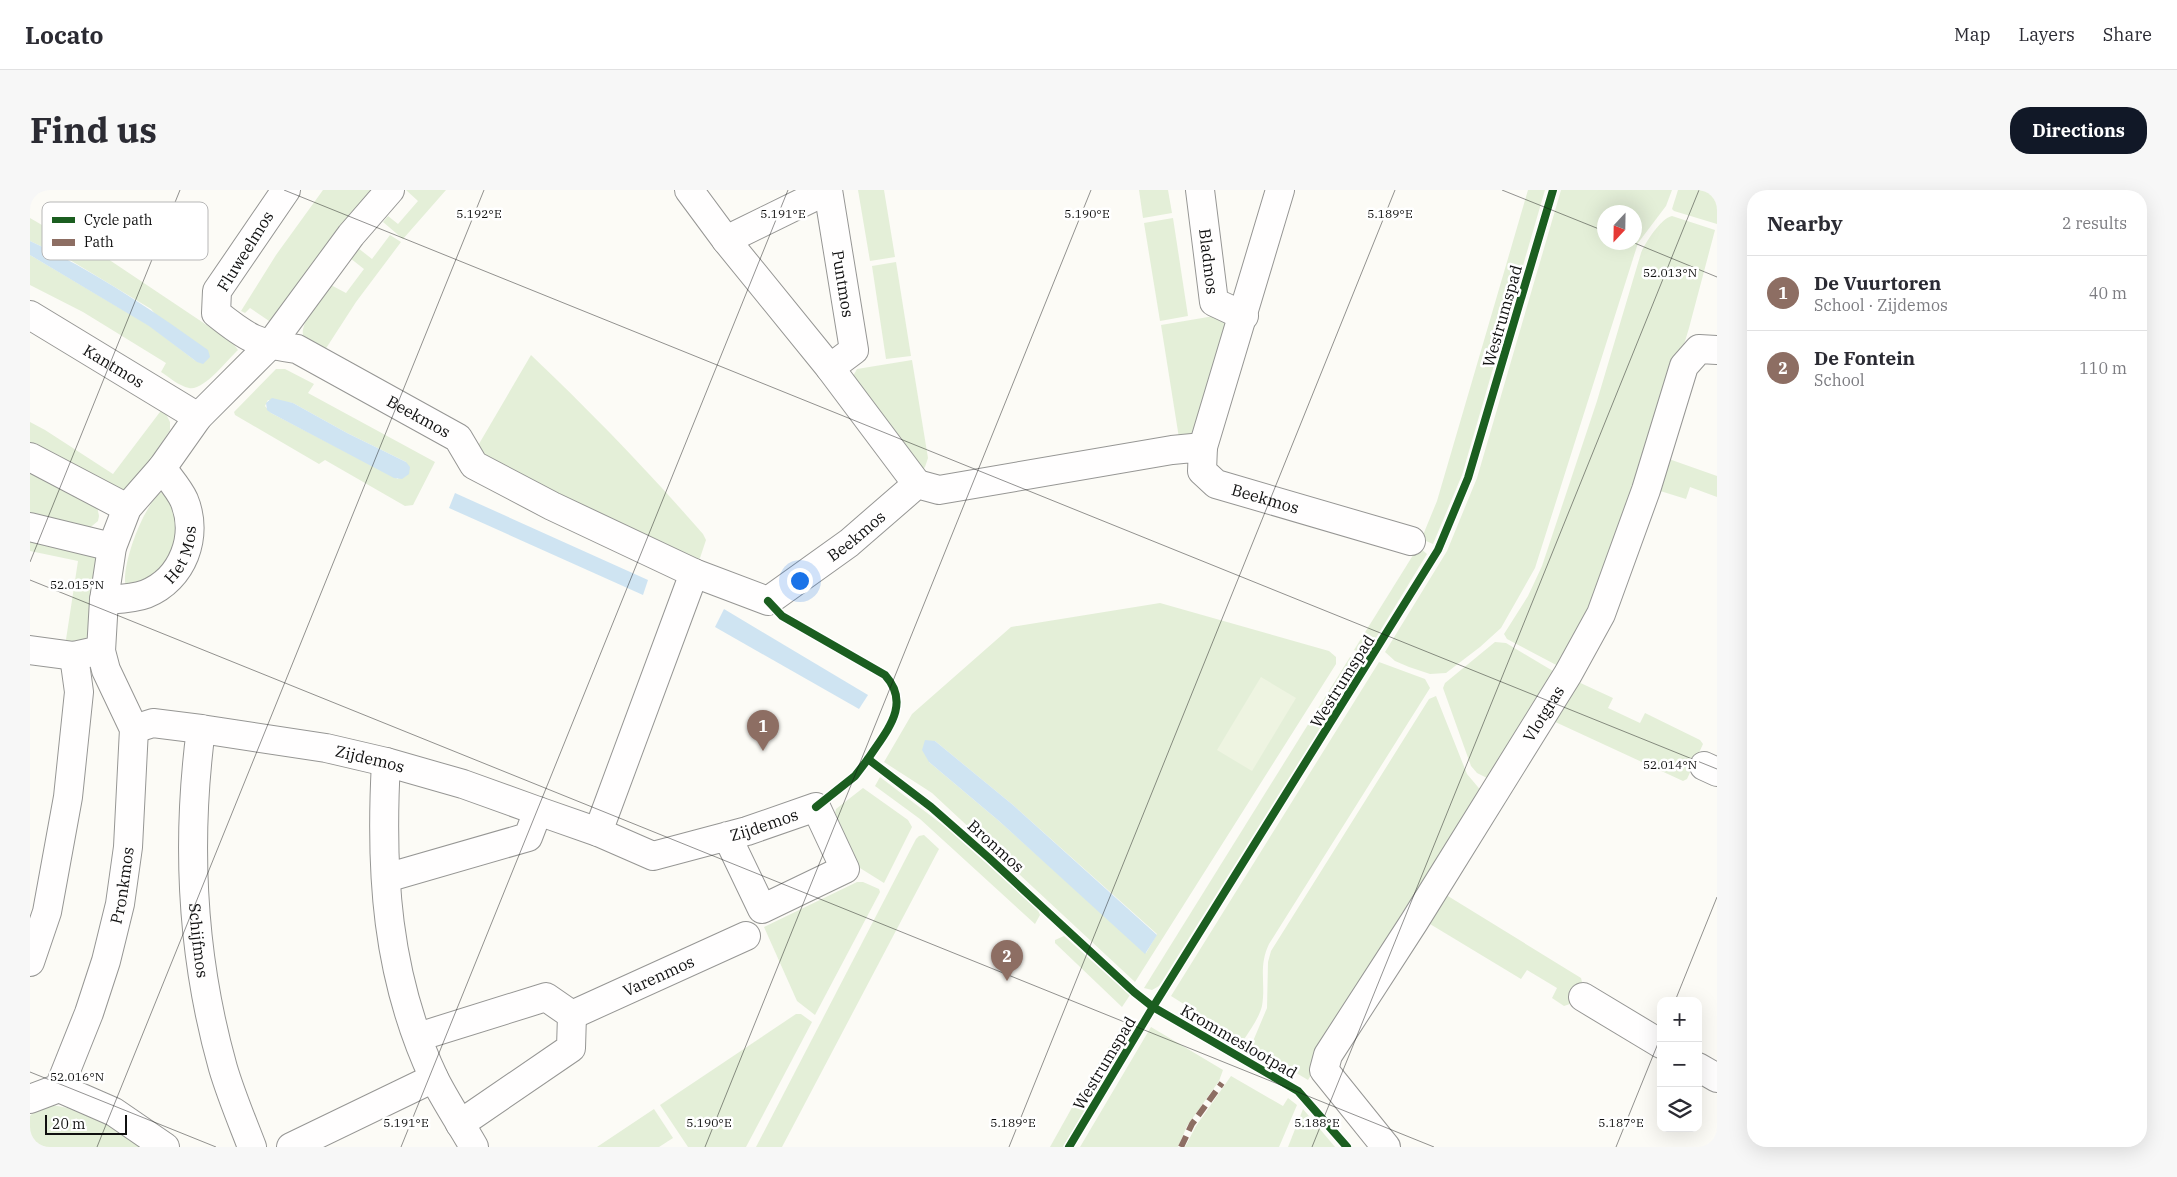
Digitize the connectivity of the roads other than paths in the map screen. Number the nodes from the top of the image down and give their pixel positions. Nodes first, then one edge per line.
1 (286, 190) edge
2 (390, 190) edge
3 (689, 190) edge
4 (828, 190) edge
5 (1200, 190) edge
6 (1280, 190) edge
7 (726, 240) junction
8 (30, 315) edge
9 (1244, 316) junction
10 (270, 346) junction
11 (1717, 350) edge
12 (830, 368) junction
13 (198, 417) junction
14 (1203, 447) junction
15 (30, 456) edge
16 (162, 468) junction
17 (917, 484) junction
18 (127, 508) junction
19 (30, 527) edge
20 (1411, 541) dead end
21 (112, 547) junction
22 (694, 573) junction
23 (104, 600) junction
24 (30, 650) edge
25 (100, 650) junction
26 (74, 656) junction
27 (201, 729) junction
28 (134, 730) junction
29 (386, 762) junction
30 (538, 811) junction
31 (598, 832) junction
32 (727, 836) junction
33 (386, 878) junction
34 (746, 936) dead end
35 (30, 962) edge
36 (1583, 997) dead end
37 (572, 1015) junction
38 (418, 1037) junction
39 (1658, 1042) edge
40 (1702, 1069) edge
41 (434, 1078) junction
42 (1717, 1078) edge
43 (59, 1088) junction
44 (30, 1099) edge
45 (460, 1124) junction
46 (165, 1147) edge
47 (252, 1147) edge
48 (291, 1147) edge
49 (474, 1147) edge
50 (1386, 1147) edge

1 - 10 street, Fluweelmos
2 - 10 street
3 - 7 street
4 - 7 street, Puntmos
4 - 12 street, Puntmos
5 - 9 street, Bladmos
6 - 9 street
7 - 12 street
8 - 13 street, Kantmos
9 - 14 street
10 - 13 street
10 - 22 street, Beekmos
11 - 50 street, Vlotgras
12 - 17 street
13 - 16 street
14 - 17 street
14 - 20 street, Beekmos
15 - 18 street
16 - 18 street
16 - 23 street, Het Mos
17 - 22 street, Beekmos
18 - 21 street
19 - 21 street
21 - 23 street
22 - 31 street
23 - 25 street
24 - 26 street
25 - 26 street
25 - 28 street, Pronkmos
26 - 35 street
27 - 28 street, Zijdemos
27 - 29 street, Zijdemos
27 - 47 street, Schijfmos
28 - 43 street, Pronkmos
29 - 30 street, Zijdemos
29 - 33 street
30 - 31 street, Zijdemos
30 - 33 street
31 - 32 street, Zijdemos
32 - 32 street, Zijdemos
33 - 38 street
34 - 37 street, Varenmos
36 - 39 street
37 - 38 street
37 - 45 street
38 - 41 street
40 - 42 street
41 - 45 street
41 - 48 street
43 - 44 street
43 - 46 street
45 - 49 street

